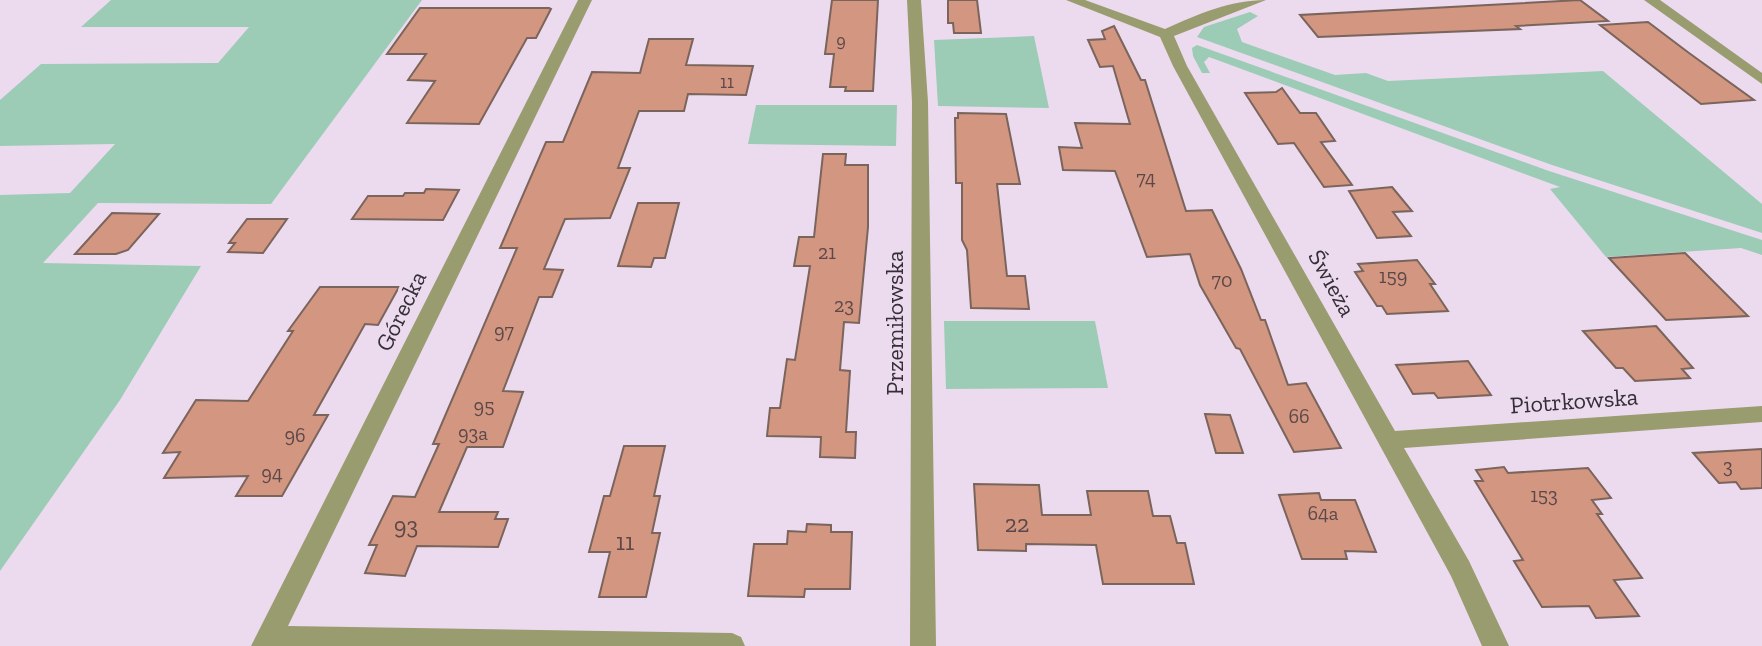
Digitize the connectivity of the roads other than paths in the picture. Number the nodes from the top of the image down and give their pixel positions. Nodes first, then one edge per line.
1 (585, 0) edge
2 (914, 0) edge
3 (1073, 0) edge
4 (1259, 0) edge
5 (1651, 0) edge
6 (1166, 34) junction
7 (1762, 80) edge
8 (1762, 414) edge
9 (1389, 440) junction
10 (266, 642) edge
11 (732, 646) edge
12 (923, 646) edge
13 (1496, 646) edge

1 - 10 street, Górecka
2 - 12 street, Przemiłowska
3 - 6 street
4 - 6 street
5 - 7 street
6 - 9 street, Świeża
8 - 9 street, Piotrkowska
9 - 13 street, Świeża
10 - 11 street

